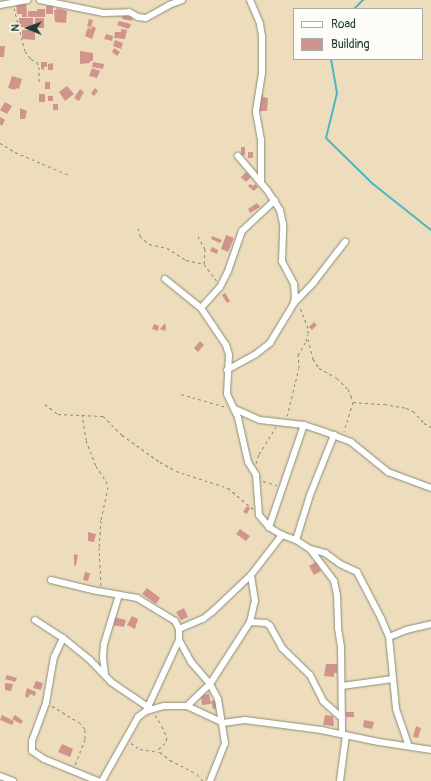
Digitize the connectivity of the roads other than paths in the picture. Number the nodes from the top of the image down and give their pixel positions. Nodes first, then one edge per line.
1 (28, 0) edge
2 (40, 0) edge
3 (182, 0) edge
4 (250, 0) edge
5 (13, 1) edge
6 (0, 5) edge
7 (238, 156) dead end
8 (261, 184) junction
9 (275, 200) junction
10 (345, 242) dead end
11 (165, 279) dead end
12 (295, 301) junction
13 (201, 308) junction
14 (227, 370) junction
15 (235, 409) junction
16 (248, 415) junction
17 (238, 418) junction
18 (304, 425) junction
19 (334, 435) junction
20 (431, 488) edge
21 (269, 527) junction
22 (282, 535) junction
23 (296, 540) junction
24 (310, 549) junction
25 (251, 575) junction
26 (51, 580) dead end
27 (119, 595) junction
28 (35, 620) dead end
29 (250, 622) junction
30 (431, 624) edge
31 (179, 629) junction
32 (389, 637) junction
33 (63, 638) junction
34 (179, 640) junction
35 (106, 675) junction
36 (393, 679) junction
37 (210, 684) junction
38 (342, 686) junction
39 (187, 706) junction
40 (149, 709) junction
41 (342, 718) junction
42 (223, 723) junction
43 (344, 734) junction
44 (409, 746) junction
45 (431, 750) edge
46 (0, 776) edge
47 (13, 781) edge
48 (98, 781) edge
49 (102, 781) edge
50 (210, 781) edge
51 (340, 781) edge

1 - 5 street
2 - 3 street
4 - 8 street
5 - 6 street
7 - 8 street
8 - 9 street
9 - 12 street
9 - 13 street
10 - 12 street
11 - 13 street
12 - 14 street
13 - 14 street
14 - 15 street
15 - 16 street
15 - 17 street
16 - 17 street
16 - 18 street
17 - 21 street
18 - 19 street
18 - 21 street
19 - 20 street
19 - 23 street
21 - 22 street
22 - 23 street
22 - 25 street
23 - 24 street
24 - 32 street
24 - 38 street
25 - 29 street
25 - 31 street
26 - 27 street
27 - 31 street
27 - 35 street
28 - 33 street
29 - 37 street
29 - 41 street
30 - 32 street
31 - 34 street
32 - 36 street
33 - 35 street
33 - 48 street
34 - 37 street
34 - 40 street
35 - 40 street
36 - 38 street
36 - 44 street
37 - 39 street
37 - 42 street
38 - 41 street
39 - 40 street
39 - 42 street
40 - 49 street
41 - 43 street
42 - 43 street
42 - 50 street
43 - 44 street
43 - 51 street
44 - 45 street
46 - 47 street

